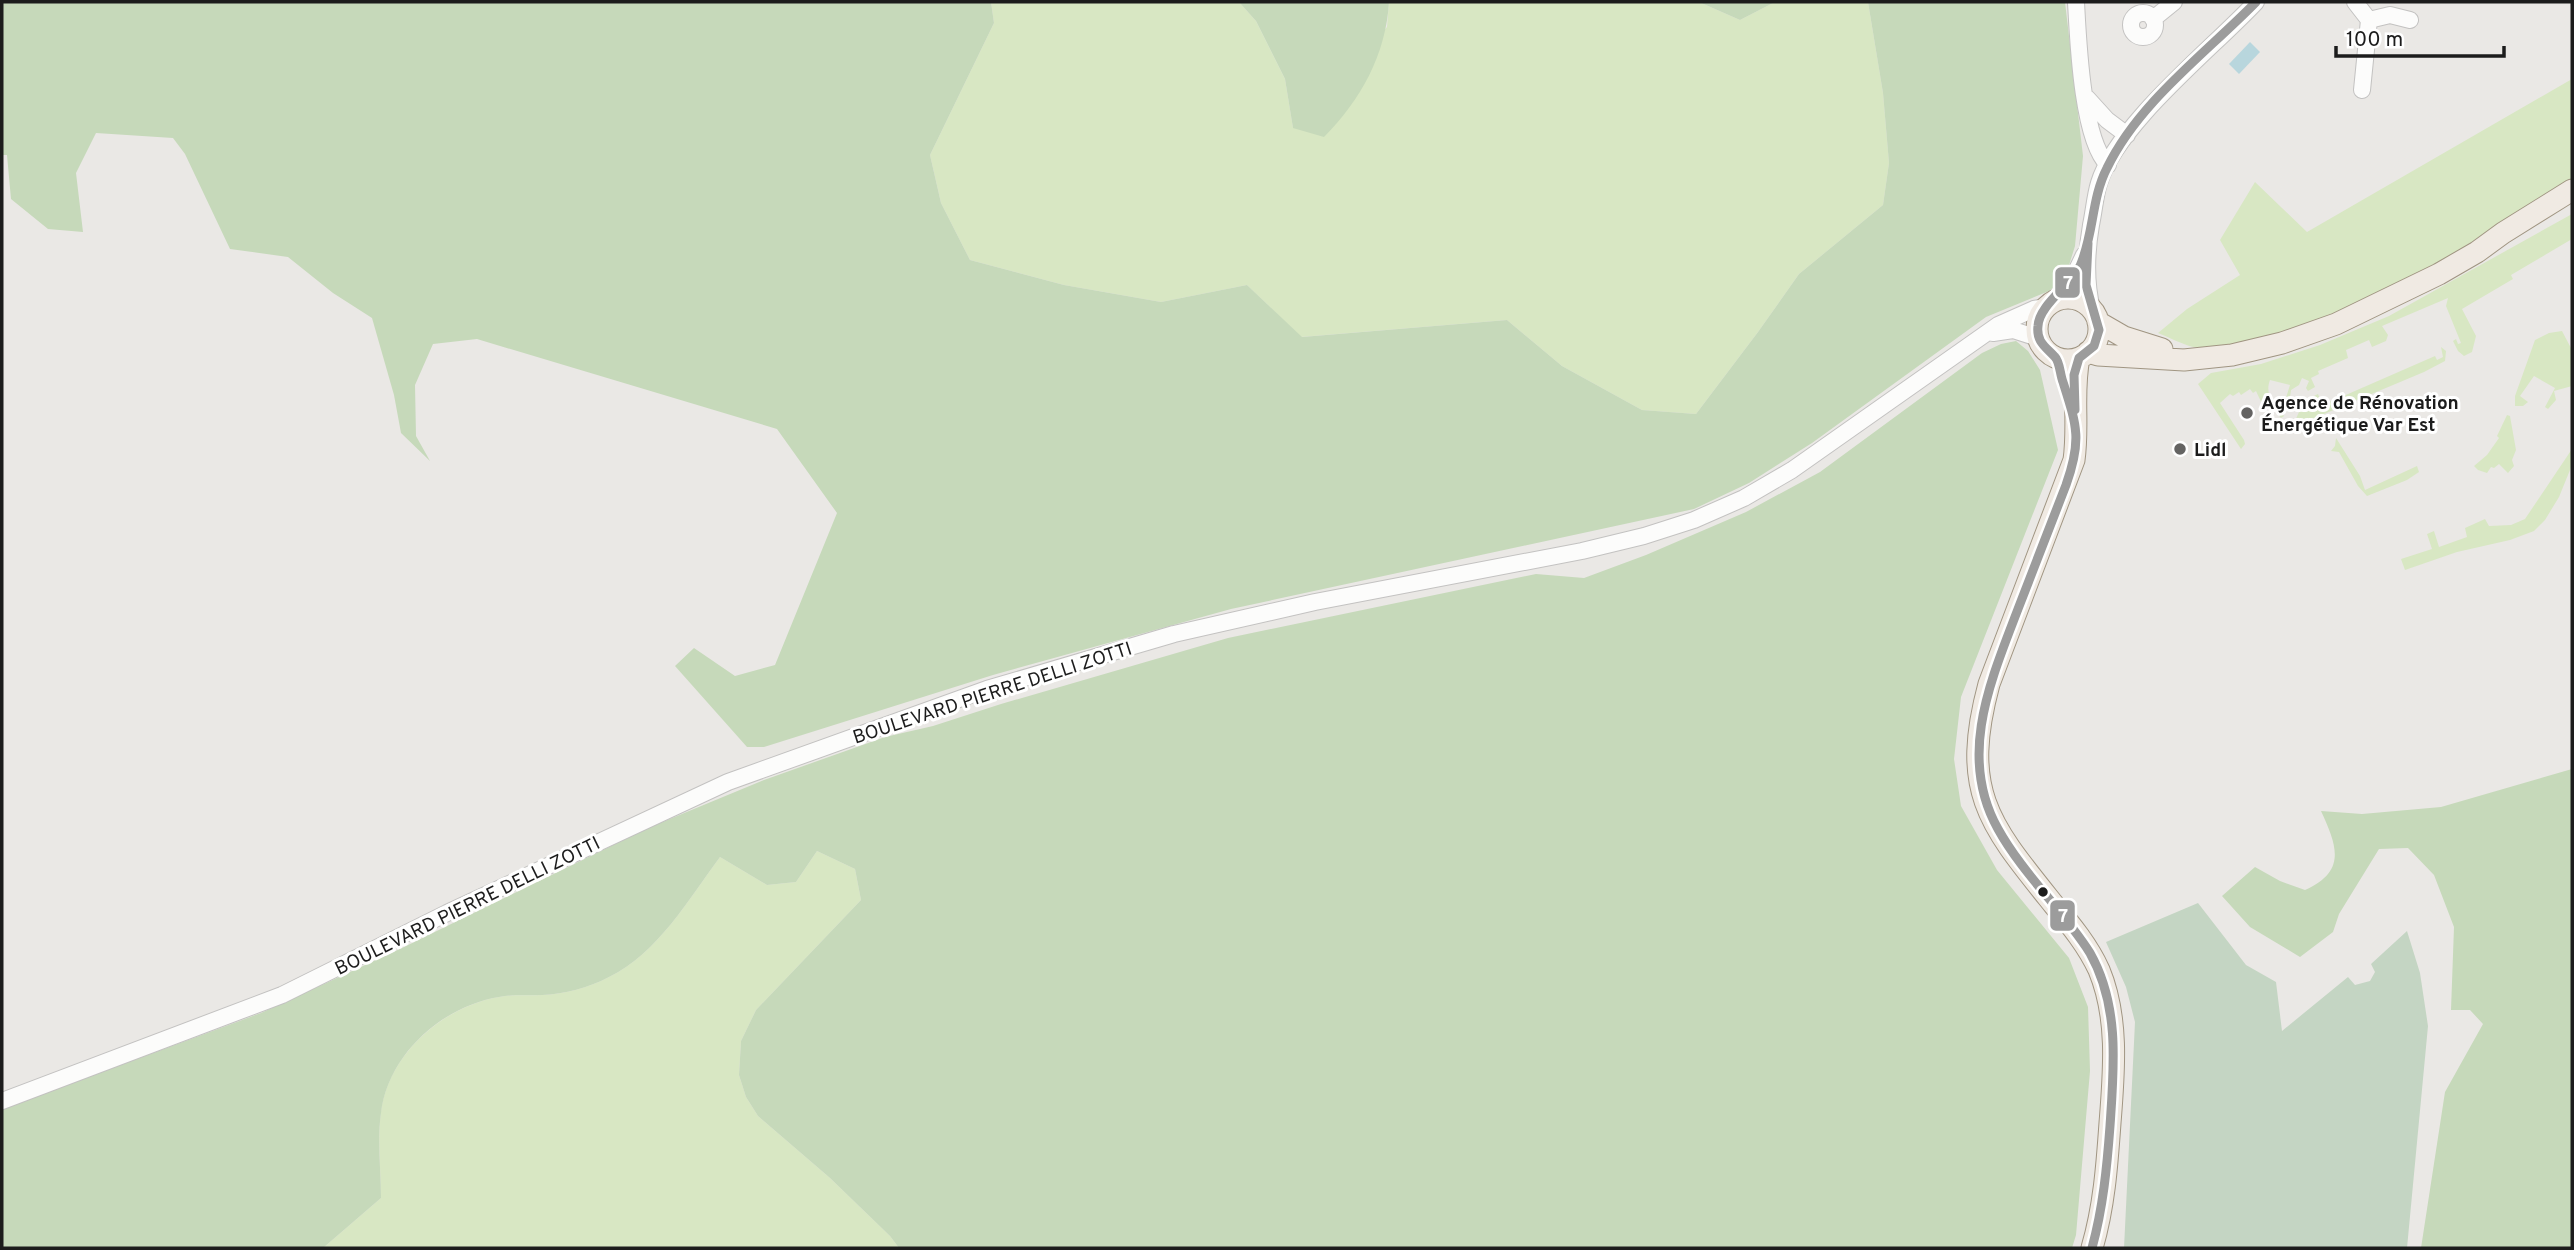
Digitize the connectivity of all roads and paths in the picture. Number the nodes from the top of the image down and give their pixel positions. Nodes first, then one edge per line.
1 (2076, 2) edge
2 (2174, 2) edge
3 (2256, 2) edge
4 (2355, 2) edge
5 (2153, 19) dead end
6 (2369, 20) junction
7 (2410, 20) dead end
8 (2362, 90) dead end
9 (2087, 98) junction
10 (2127, 135) junction
11 (2108, 164) junction
12 (2572, 190) edge
13 (2572, 202) edge
14 (2087, 247) junction
15 (2477, 252) junction
16 (2050, 304) junction
17 (2095, 316) junction
18 (1987, 334) junction
19 (2038, 338) junction
20 (2075, 356) junction
21 (2209, 357) junction
22 (2, 1101) edge
23 (2092, 1248) edge

1 - 9 street
2 - 5 street
3 - 10 street
4 - 6 street
6 - 7 street
6 - 8 street
9 - 10 street
9 - 11 street
10 - 11 street
11 - 14 street
12 - 15 main road
13 - 15 main road
14 - 16 street
14 - 17 street
15 - 21 main road
16 - 17 main road
16 - 18 street, BOULEVARD PIERRE DELLI ZOTTI
16 - 19 main road
17 - 20 main road
17 - 21 main road
18 - 19 street
18 - 22 street, BOULEVARD PIERRE DELLI ZOTTI
19 - 20 main road
20 - 21 main road
20 - 23 main road

